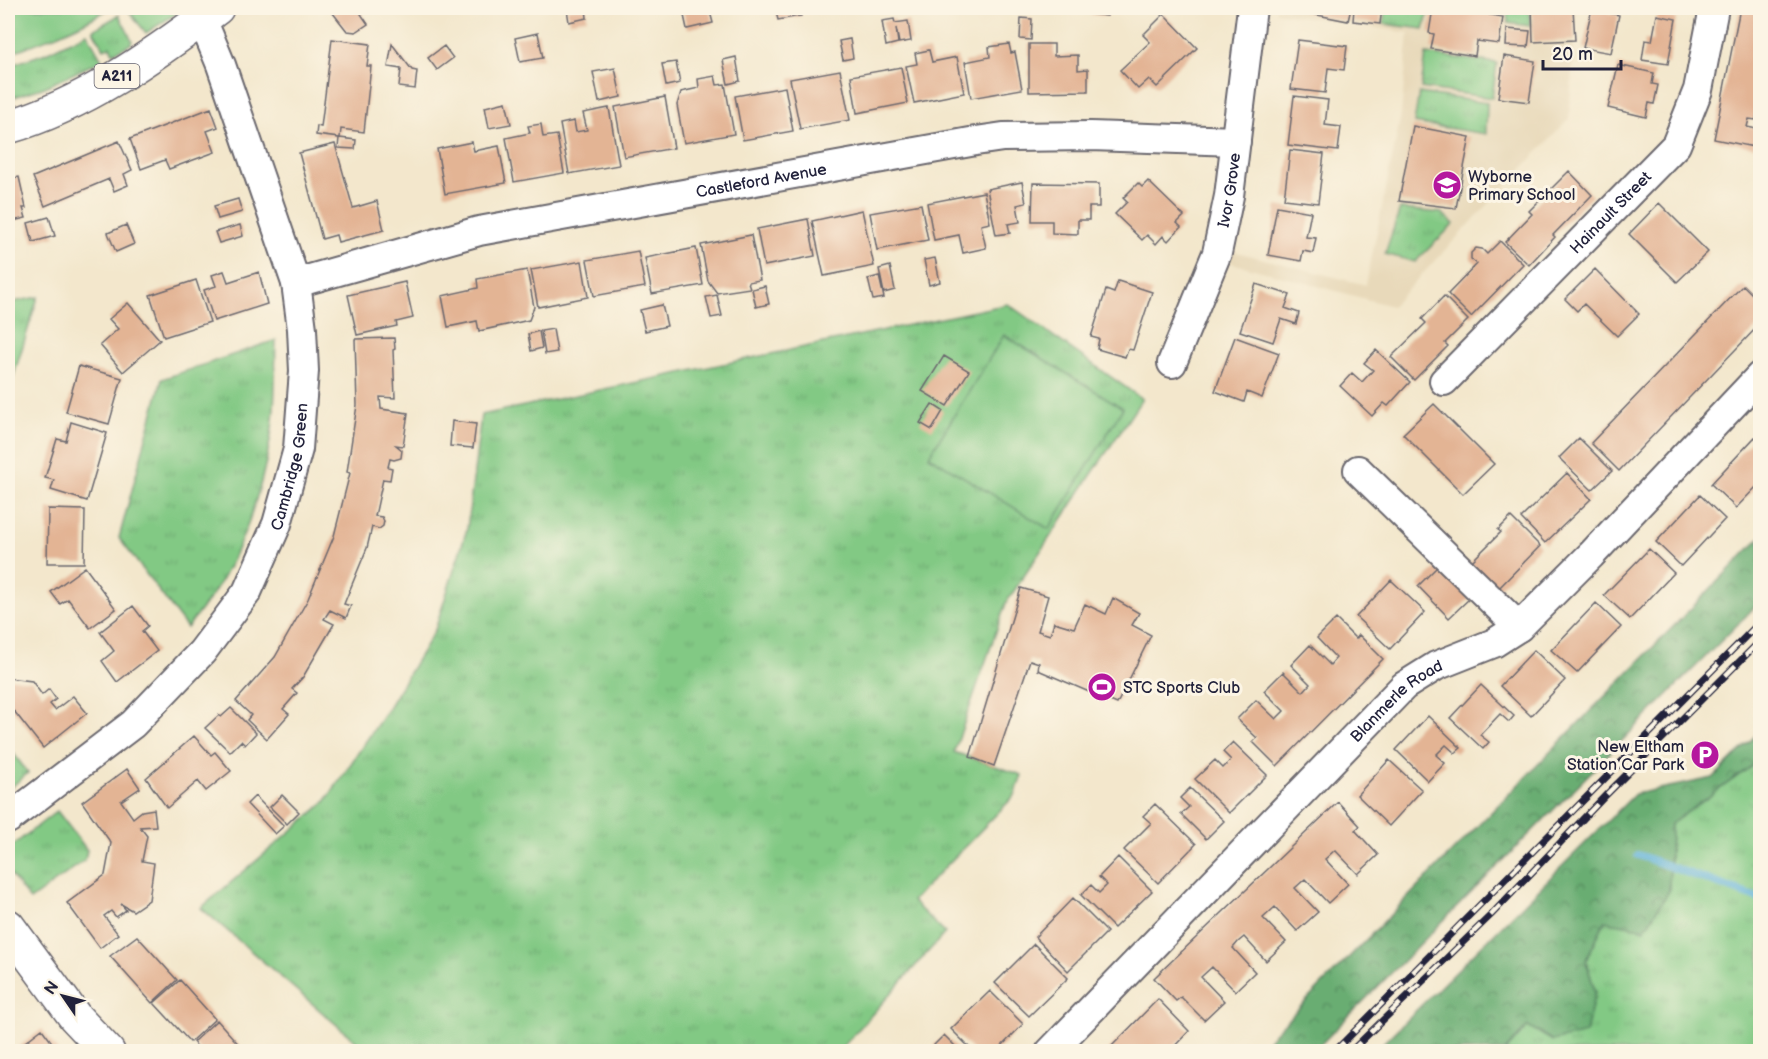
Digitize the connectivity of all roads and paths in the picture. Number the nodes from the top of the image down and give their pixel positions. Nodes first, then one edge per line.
1 (1252, 8) edge
2 (1714, 8) edge
3 (209, 13) edge
4 (8, 127) edge
5 (1236, 141) junction
6 (296, 283) junction
7 (1172, 363) dead end
8 (1761, 376) edge
9 (1444, 381) dead end
10 (1358, 470) dead end
11 (1519, 627) junction
12 (8, 819) edge
13 (8, 926) edge
14 (108, 1052) edge
15 (1050, 1052) edge

1 - 5 street, Ivor Grove
2 - 9 street, Hainault Street
3 - 4 main road, A211
3 - 6 street, Cambridge Green
5 - 6 street, Castleford Avenue
5 - 7 street, Ivor Grove
6 - 12 street, Cambridge Green
8 - 11 street, Blanmerle Road
10 - 11 street
11 - 15 street, Blanmerle Road
13 - 14 main road

